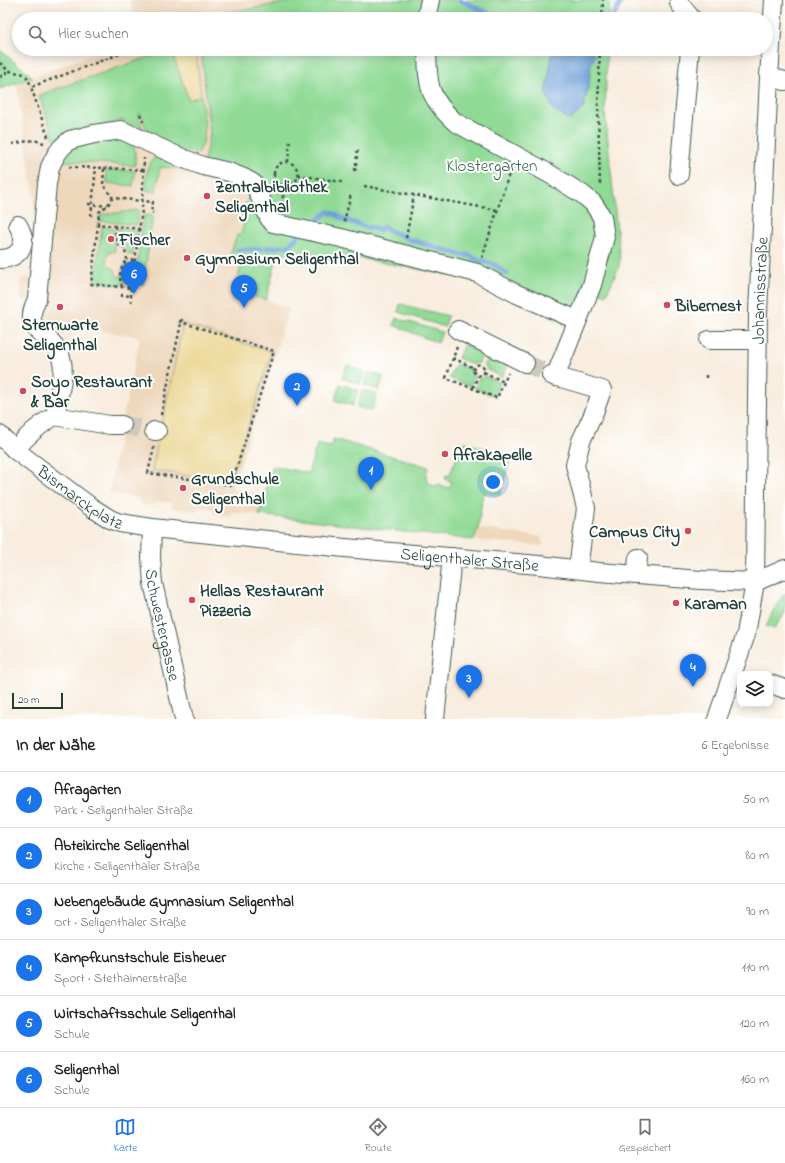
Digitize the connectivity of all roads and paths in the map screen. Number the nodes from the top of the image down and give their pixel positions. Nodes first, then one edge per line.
1 (430, 0) edge
2 (603, 0) edge
3 (679, 0) edge
4 (774, 0) edge
5 (427, 12) edge
6 (602, 12) edge
7 (686, 12) edge
8 (114, 56) edge
9 (427, 56) edge
10 (600, 56) edge
11 (689, 56) edge
12 (0, 63) edge
13 (9, 71) junction
14 (0, 77) edge
15 (777, 79) edge
16 (31, 87) junction
17 (140, 114) dead end
18 (290, 139) dead end
19 (145, 141) junction
20 (12, 144) dead end
21 (56, 146) junction
22 (358, 148) dead end
23 (516, 155) junction
24 (288, 162) junction
25 (50, 167) junction
26 (96, 167) junction
27 (104, 168) junction
28 (143, 170) junction
29 (355, 171) dead end
30 (298, 175) junction
31 (679, 175) dead end
32 (342, 182) dead end
33 (364, 186) dead end
34 (352, 194) dead end
35 (414, 195) junction
36 (112, 198) junction
37 (142, 201) junction
38 (88, 204) dead end
39 (107, 206) junction
40 (498, 210) junction
41 (154, 213) dead end
42 (91, 216) dead end
43 (346, 216) dead end
44 (602, 217) junction
45 (98, 224) junction
46 (18, 225) dead end
47 (115, 226) junction
48 (140, 229) junction
49 (407, 234) dead end
50 (483, 255) dead end
51 (0, 259) edge
52 (127, 259) junction
53 (135, 261) junction
54 (122, 287) junction
55 (131, 288) junction
56 (131, 296) junction
57 (122, 297) dead end
58 (131, 303) dead end
59 (577, 320) junction
60 (178, 321) dead end
61 (182, 321) junction
62 (461, 331) joint
63 (709, 340) dead end
64 (758, 340) junction
65 (453, 358) junction
66 (520, 360) joint
67 (474, 368) junction
68 (484, 372) junction
69 (706, 372) dead end
70 (478, 376) junction
71 (706, 378) dead end
72 (504, 382) junction
73 (472, 388) junction
74 (54, 416) junction
75 (122, 425) tunnel mouth
76 (0, 435) edge
77 (8, 449) edge
78 (152, 528) junction
79 (452, 557) junction
80 (578, 569) junction
81 (785, 569) edge
82 (756, 582) junction
83 (738, 671) edge
84 (737, 674) edge
85 (773, 685) edge
86 (785, 689) edge
87 (184, 719) edge
88 (435, 719) edge
89 (718, 719) edge

1 - 5 street
2 - 6 path
3 - 7 street
4 - 15 street, Johannisstraße
8 - 16 path
9 - 23 street
10 - 44 path
11 - 31 street
12 - 13 path
13 - 14 path
13 - 16 path
15 - 64 street, Johannisstraße
16 - 21 path
17 - 19 path
18 - 24 path
19 - 21 street
19 - 28 path
19 - 59 street
20 - 21 path
21 - 25 street
22 - 29 path
23 - 40 path
23 - 44 street
24 - 30 path
24 - 30 path
25 - 26 path
25 - 74 street
26 - 27 path
26 - 42 path
27 - 28 path
27 - 36 path
28 - 37 path
30 - 32 path
33 - 35 path
34 - 43 path
35 - 40 path
35 - 49 path
36 - 37 path
36 - 39 path
37 - 41 path
37 - 48 path
38 - 39 path, bridge
39 - 45 path
40 - 50 path
44 - 59 street
45 - 47 path
45 - 54 path
46 - 51 street
47 - 48 path
47 - 52 path
48 - 53 path
52 - 53 path
52 - 54 path
53 - 55 path
54 - 55 path
55 - 56 path
56 - 57 path
56 - 58 path
59 - 80 street
60 - 61 path
61 - 61 path
62 - 65 path
62 - 66 street
63 - 64 street
64 - 82 street, Johannisstraße
65 - 67 path
65 - 73 path
66 - 72 path
67 - 68 path
67 - 70 path
68 - 70 path
68 - 72 path
69 - 71 path
70 - 73 path
72 - 73 path
74 - 75 street
74 - 77 street
76 - 77 street, Bismarckplatz
77 - 78 street, Bismarckplatz
78 - 79 street, Seligenthaler Straße
78 - 87 street, Schwestergasse
79 - 80 street, Seligenthaler Straße
79 - 88 street
80 - 82 street, Seligenthaler Straße
81 - 82 street, Seligenthaler Straße
82 - 83 street, Johannisstraße
84 - 89 street, Johannisstraße
85 - 86 street

